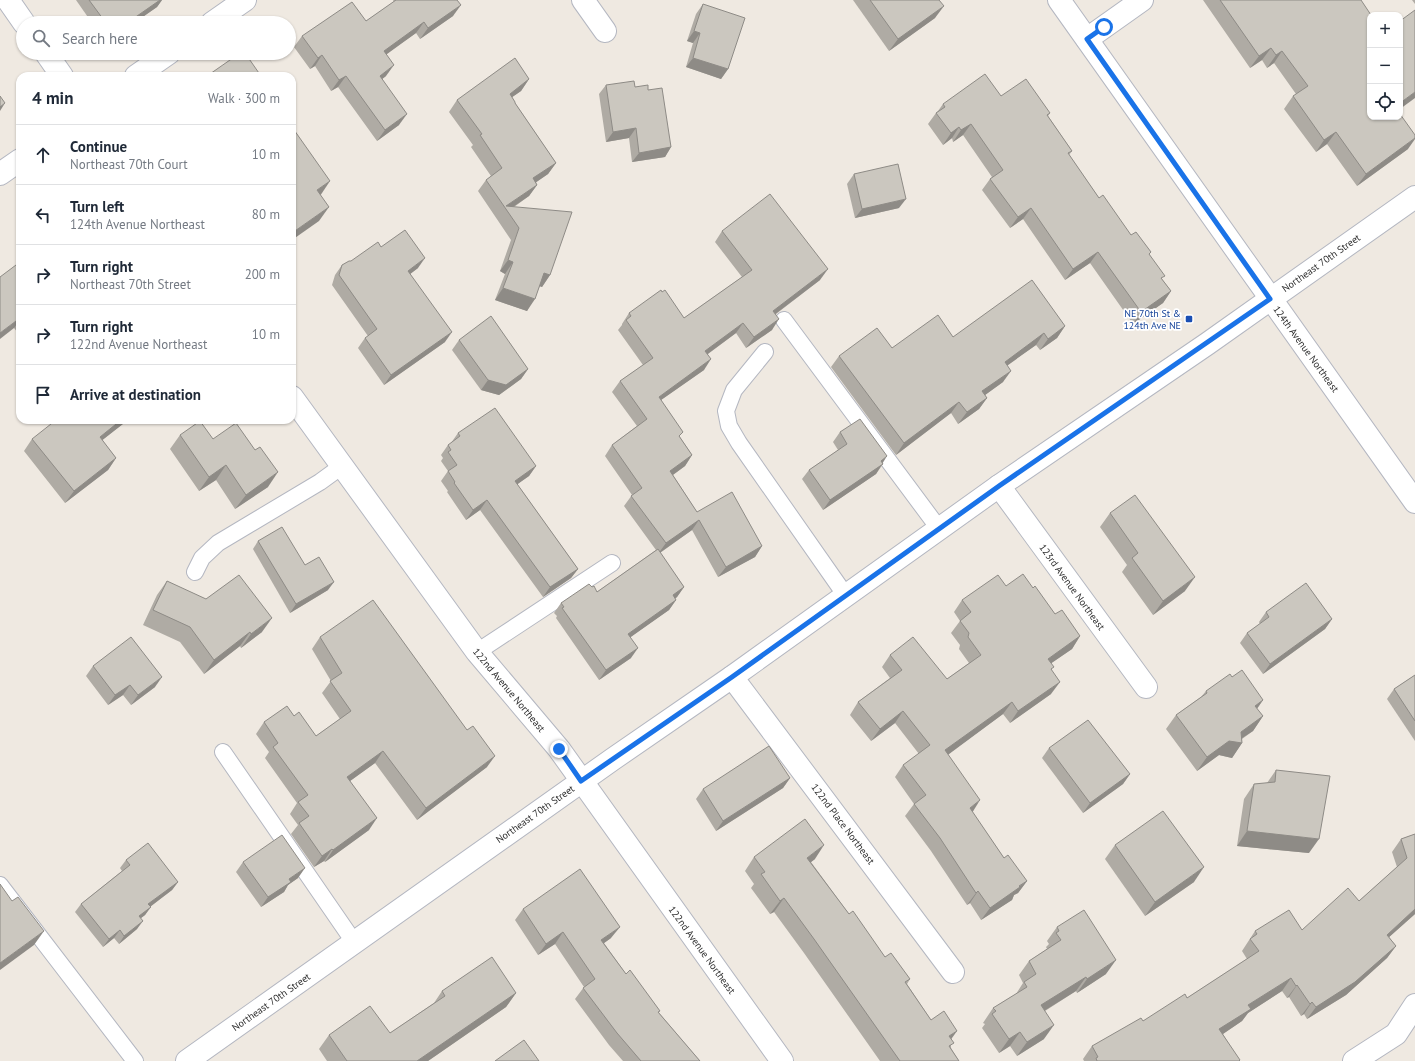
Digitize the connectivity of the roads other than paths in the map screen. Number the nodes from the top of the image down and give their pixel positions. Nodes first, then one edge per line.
1 (8, 0) edge
2 (245, 0) edge
3 (583, 0) edge
4 (1059, 0) edge
5 (1142, 0) edge
6 (19, 16) edge
7 (222, 16) edge
8 (605, 31) dead end
9 (1087, 39) junction
10 (51, 60) edge
11 (159, 60) edge
12 (59, 72) edge
13 (142, 72) edge
14 (16, 163) edge
15 (0, 174) edge
16 (1415, 198) edge
17 (1270, 299) junction
18 (784, 320) dead end
19 (765, 352) dead end
20 (296, 403) edge
21 (342, 466) junction
22 (999, 486) junction
23 (1415, 502) edge
24 (940, 530) junction
25 (612, 563) dead end
26 (195, 572) dead end
27 (846, 596) junction
28 (477, 652) junction
29 (732, 677) junction
30 (1146, 687) dead end
31 (223, 752) dead end
32 (581, 781) junction
33 (0, 885) edge
34 (354, 942) junction
35 (953, 972) dead end
36 (1415, 1005) edge
37 (1406, 1033) edge
38 (136, 1061) edge
39 (187, 1061) edge
40 (782, 1061) edge
41 (1354, 1061) edge

1 - 6 street
2 - 7 street
3 - 8 street
4 - 9 street, 124th Avenue Northeast
5 - 9 street
9 - 17 street, 124th Avenue Northeast
10 - 12 street
11 - 13 street
14 - 15 street
16 - 17 street, Northeast 70th Street
17 - 22 street, Northeast 70th Street
17 - 23 street, 124th Avenue Northeast
18 - 24 lane
19 - 27 lane
20 - 21 street, 122nd Avenue Northeast
21 - 26 lane
21 - 28 street, 122nd Avenue Northeast
22 - 24 street, Northeast 70th Street
22 - 30 street, 123rd Avenue Northeast
24 - 27 street, Northeast 70th Street
25 - 28 lane
27 - 29 street, Northeast 70th Street
28 - 32 street, 122nd Avenue Northeast
29 - 32 street, Northeast 70th Street
29 - 35 street, 122nd Place Northeast
31 - 34 lane
32 - 34 street, Northeast 70th Street
32 - 40 street, 122nd Avenue Northeast
33 - 38 lane
34 - 39 street, Northeast 70th Street
36 - 37 street
37 - 41 street

